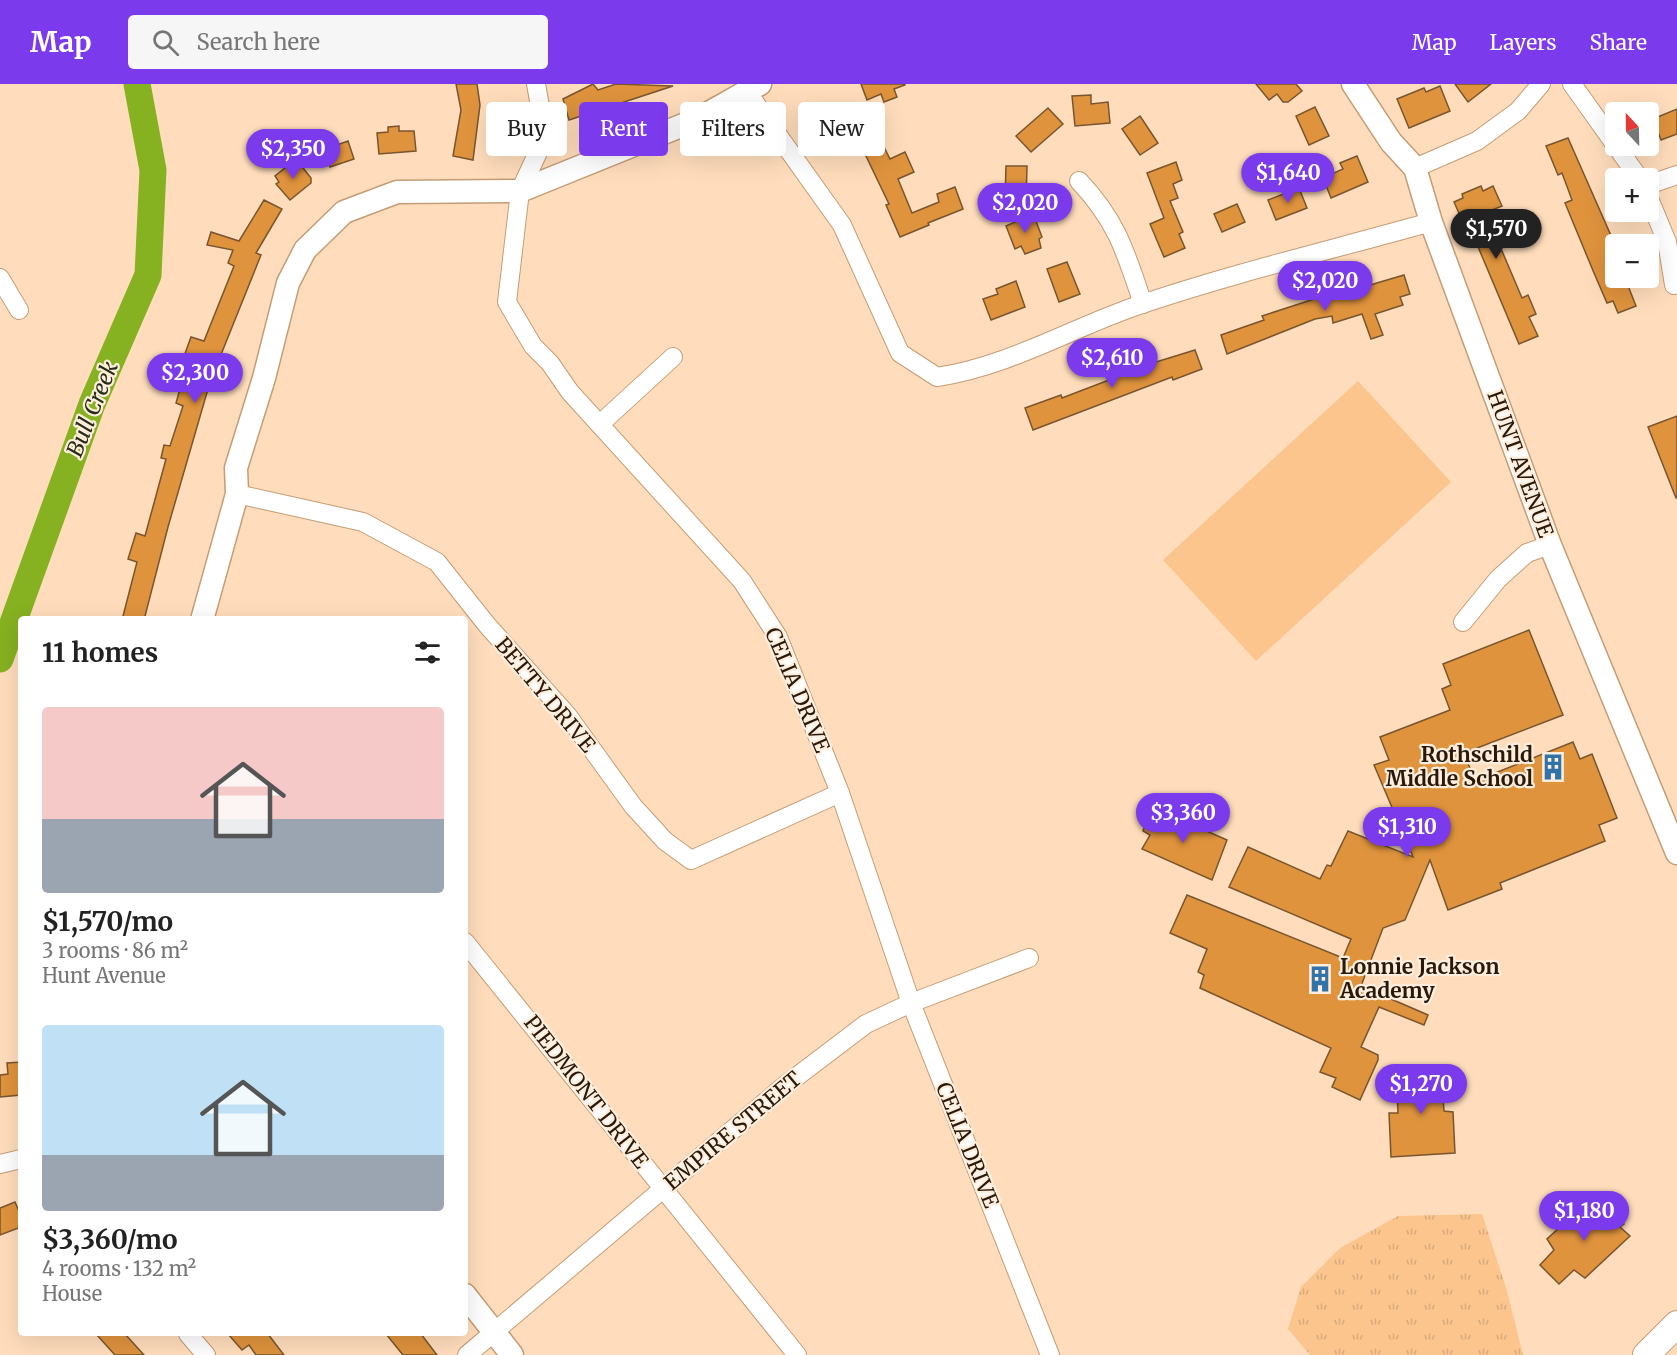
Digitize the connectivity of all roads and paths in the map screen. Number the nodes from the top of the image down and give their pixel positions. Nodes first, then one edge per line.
1 (536, 84) edge
2 (1353, 84) edge
3 (1541, 84) edge
4 (1572, 84) edge
5 (754, 88) edge
6 (1414, 168) junction
7 (1632, 168) edge
8 (1677, 175) edge
9 (1079, 181) dead end
10 (1659, 181) edge
11 (520, 191) junction
12 (1431, 222) junction
13 (1659, 222) edge
14 (0, 278) edge
15 (1674, 285) dead end
16 (1143, 304) junction
17 (20, 310) dead end
18 (673, 357) dead end
19 (600, 424) junction
20 (237, 494) junction
21 (1550, 545) junction
22 (203, 616) edge
23 (1463, 622) dead end
24 (840, 793) junction
25 (1677, 853) edge
26 (468, 946) edge
27 (1029, 958) dead end
28 (911, 1004) junction
29 (18, 1160) edge
30 (0, 1164) edge
31 (663, 1190) junction
32 (468, 1299) edge
33 (1677, 1324) edge
34 (495, 1332) junction
35 (190, 1336) edge
36 (206, 1355) edge
37 (468, 1355) edge
38 (512, 1355) edge
39 (797, 1355) edge
40 (1050, 1355) edge
41 (1646, 1355) edge

1 - 11 street, CELIA DRIVE
2 - 6 street, HUNT AVENUE
3 - 6 street
4 - 7 street
5 - 11 street
5 - 16 street
6 - 12 street, HUNT AVENUE
8 - 10 street
9 - 16 street
11 - 19 street, CELIA DRIVE
11 - 20 street
12 - 16 street
12 - 21 street, HUNT AVENUE
13 - 15 street
14 - 17 street
18 - 19 street
19 - 24 street, CELIA DRIVE
20 - 22 street
20 - 24 street, BETTY DRIVE
21 - 23 street
21 - 25 street, HUNT AVENUE
24 - 28 street, CELIA DRIVE
26 - 31 street, PIEDMONT DRIVE
27 - 28 street, EMPIRE STREET
28 - 31 street, EMPIRE STREET
28 - 40 street, CELIA DRIVE
29 - 30 street
31 - 34 street, EMPIRE STREET
31 - 39 street, PIEDMONT DRIVE
32 - 34 street
33 - 41 main road
34 - 37 street, EMPIRE STREET
34 - 38 street
35 - 36 street

